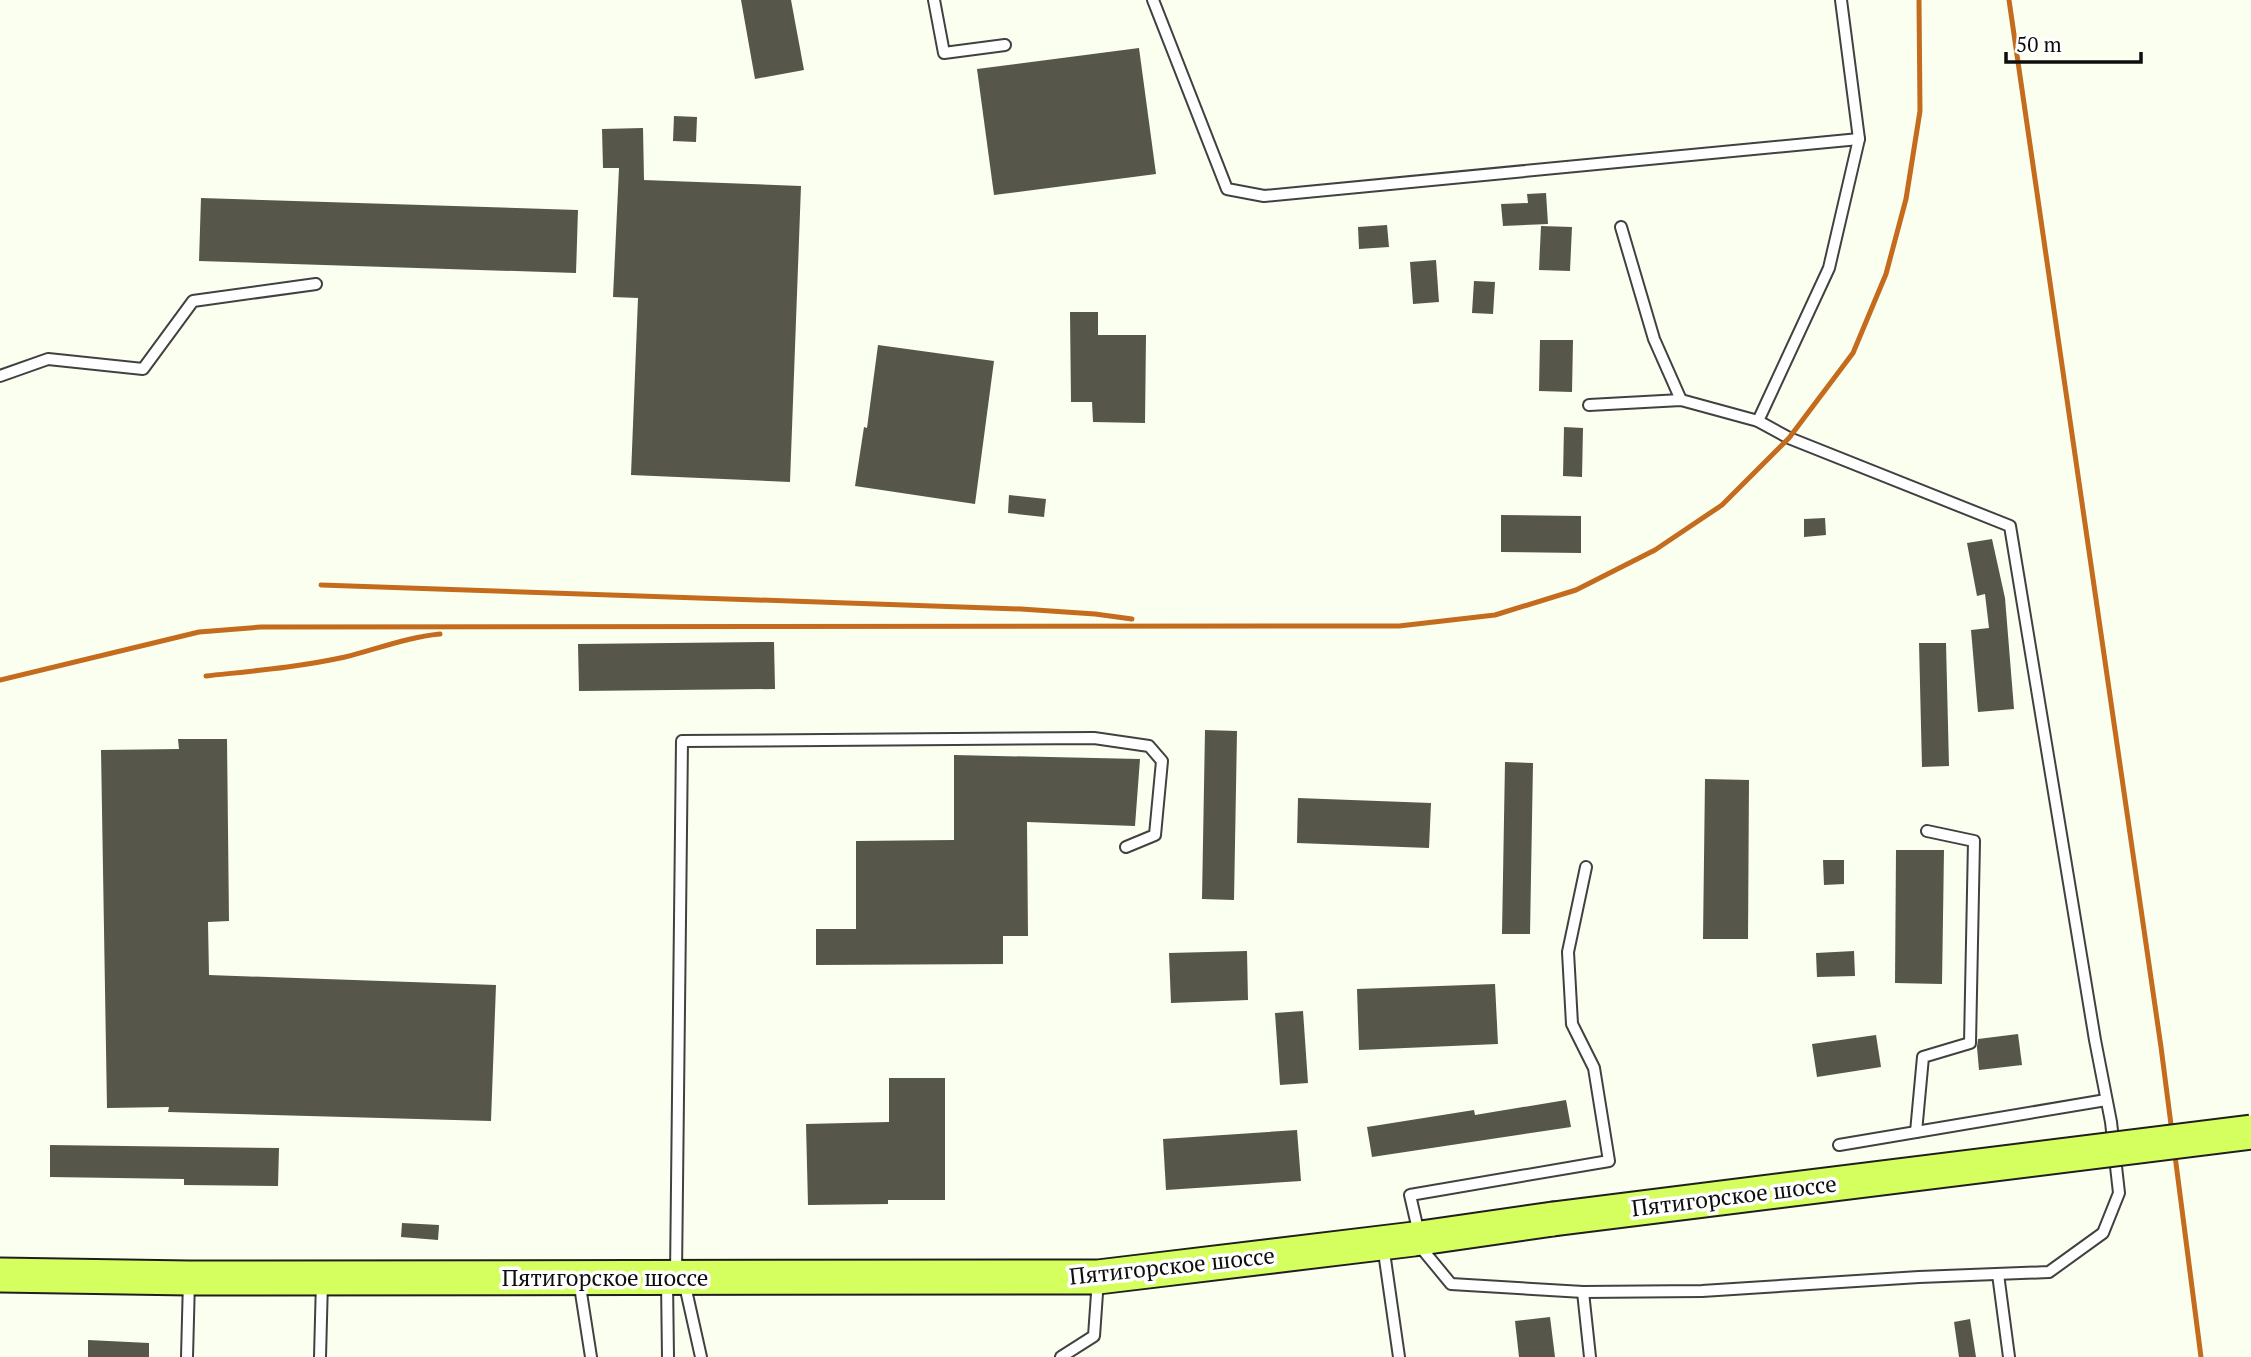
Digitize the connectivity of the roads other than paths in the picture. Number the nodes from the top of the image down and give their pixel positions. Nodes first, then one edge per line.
1 (934, 0) edge
2 (1153, 0) edge
3 (1841, 0) edge
4 (1005, 45) dead end
5 (1859, 139) junction
6 (1621, 228) dead end
7 (316, 284) dead end
8 (0, 376) edge
9 (1681, 400) junction
10 (1589, 405) dead end
11 (1758, 421) junction
12 (1927, 831) dead end
13 (1126, 847) dead end
14 (1586, 867) dead end
15 (2106, 1100) junction
16 (1916, 1132) junction
17 (2251, 1132) edge
18 (1839, 1145) dead end
19 (1405, 1239) junction
20 (1998, 1274) junction
21 (0, 1275) edge
22 (1098, 1277) junction
23 (189, 1278) junction
24 (322, 1278) junction
25 (579, 1278) junction
26 (675, 1278) junction
27 (1583, 1292) junction
28 (187, 1357) edge
29 (320, 1357) edge
30 (591, 1357) edge
31 (668, 1357) edge
32 (701, 1357) edge
33 (1061, 1357) edge
34 (1399, 1357) edge
35 (1590, 1357) edge
36 (2009, 1357) edge

1 - 4 lane
2 - 5 lane
3 - 5 lane
5 - 11 lane
6 - 9 lane
7 - 8 lane
9 - 10 lane
9 - 11 lane
11 - 15 lane
12 - 16 lane
13 - 26 lane
14 - 19 lane
15 - 16 lane
15 - 20 lane
16 - 18 lane
17 - 19 main road, Пятигорское шоссе, bridge
19 - 22 main road, Пятигорское шоссе
19 - 27 lane
19 - 34 lane
20 - 27 lane
20 - 36 lane
21 - 23 main road, Пятигорское шоссе
22 - 26 main road, Пятигорское шоссе
22 - 33 lane
23 - 24 main road, Пятигорское шоссе
23 - 28 lane
24 - 25 main road, Пятигорское шоссе
24 - 29 lane
25 - 26 main road, Пятигорское шоссе
25 - 30 lane
26 - 31 lane
26 - 32 lane
27 - 35 lane

